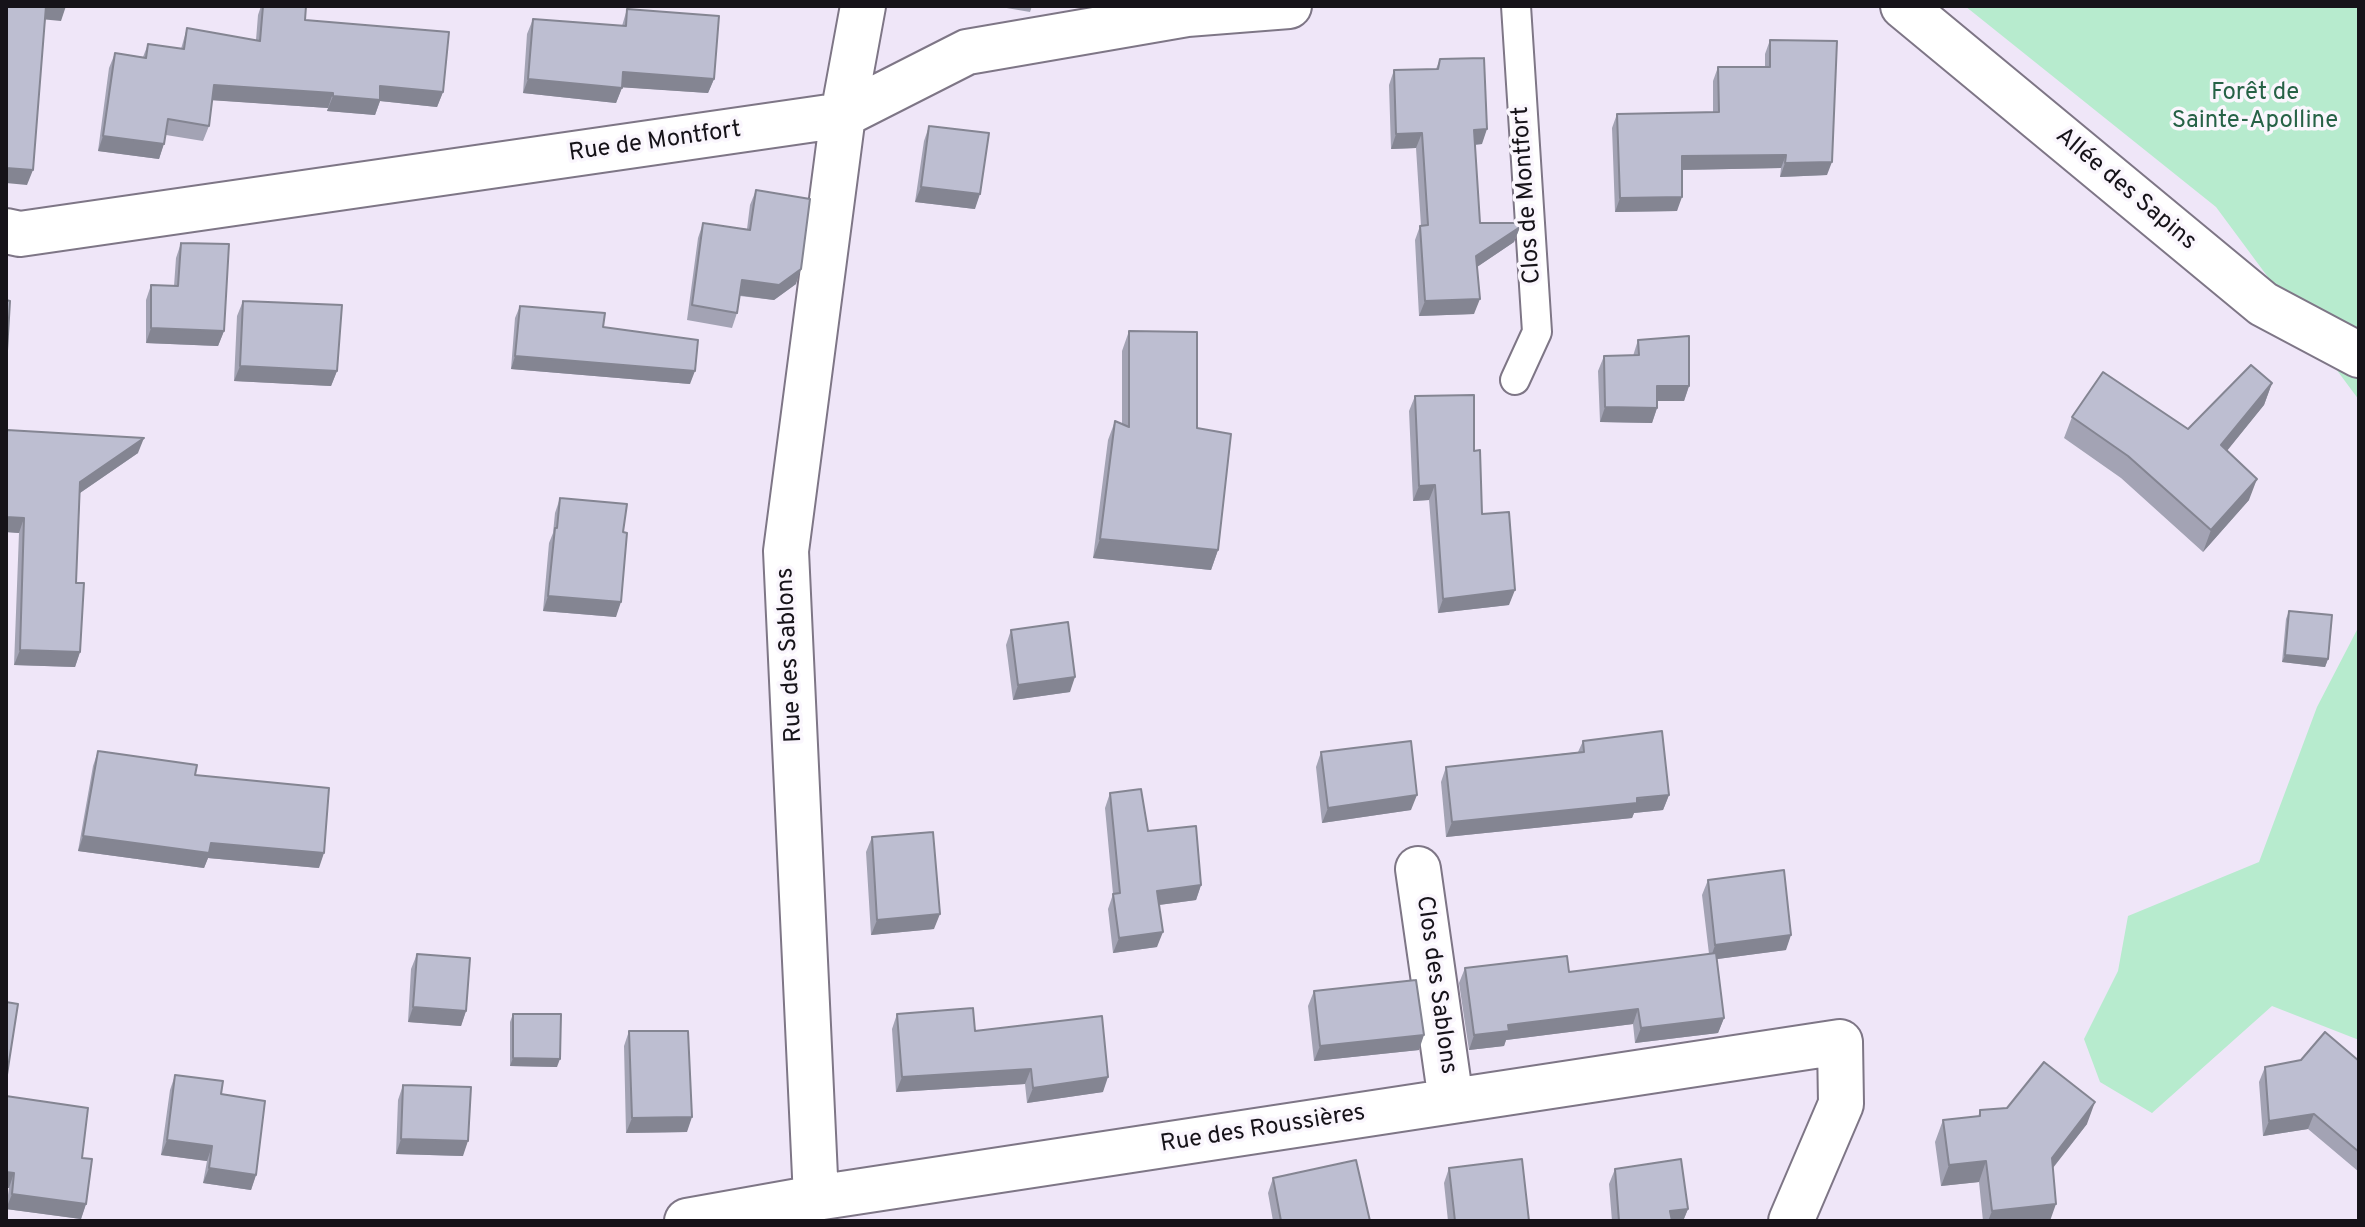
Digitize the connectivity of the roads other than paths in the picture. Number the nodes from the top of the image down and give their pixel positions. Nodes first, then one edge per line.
1 (863, 6) edge
2 (1289, 6) edge
3 (1516, 6) edge
4 (1903, 6) edge
5 (843, 115) junction
6 (6, 231) edge
7 (2359, 355) edge
8 (1515, 380) dead end
9 (1418, 869) dead end
10 (1451, 1101) junction
11 (816, 1198) junction
12 (687, 1221) edge
13 (1791, 1221) edge

1 - 5 street, Rue des Sablons
2 - 5 street, Rue de Montfort
3 - 8 lane, Clos de Montfort
4 - 7 street, Allée des Sapins
5 - 6 street, Rue de Montfort
5 - 11 street, Rue des Sablons
9 - 10 street, Clos des Sablons
10 - 11 street, Rue des Roussières
10 - 13 street, Rue des Roussières
11 - 12 street, Rue des Roussières

